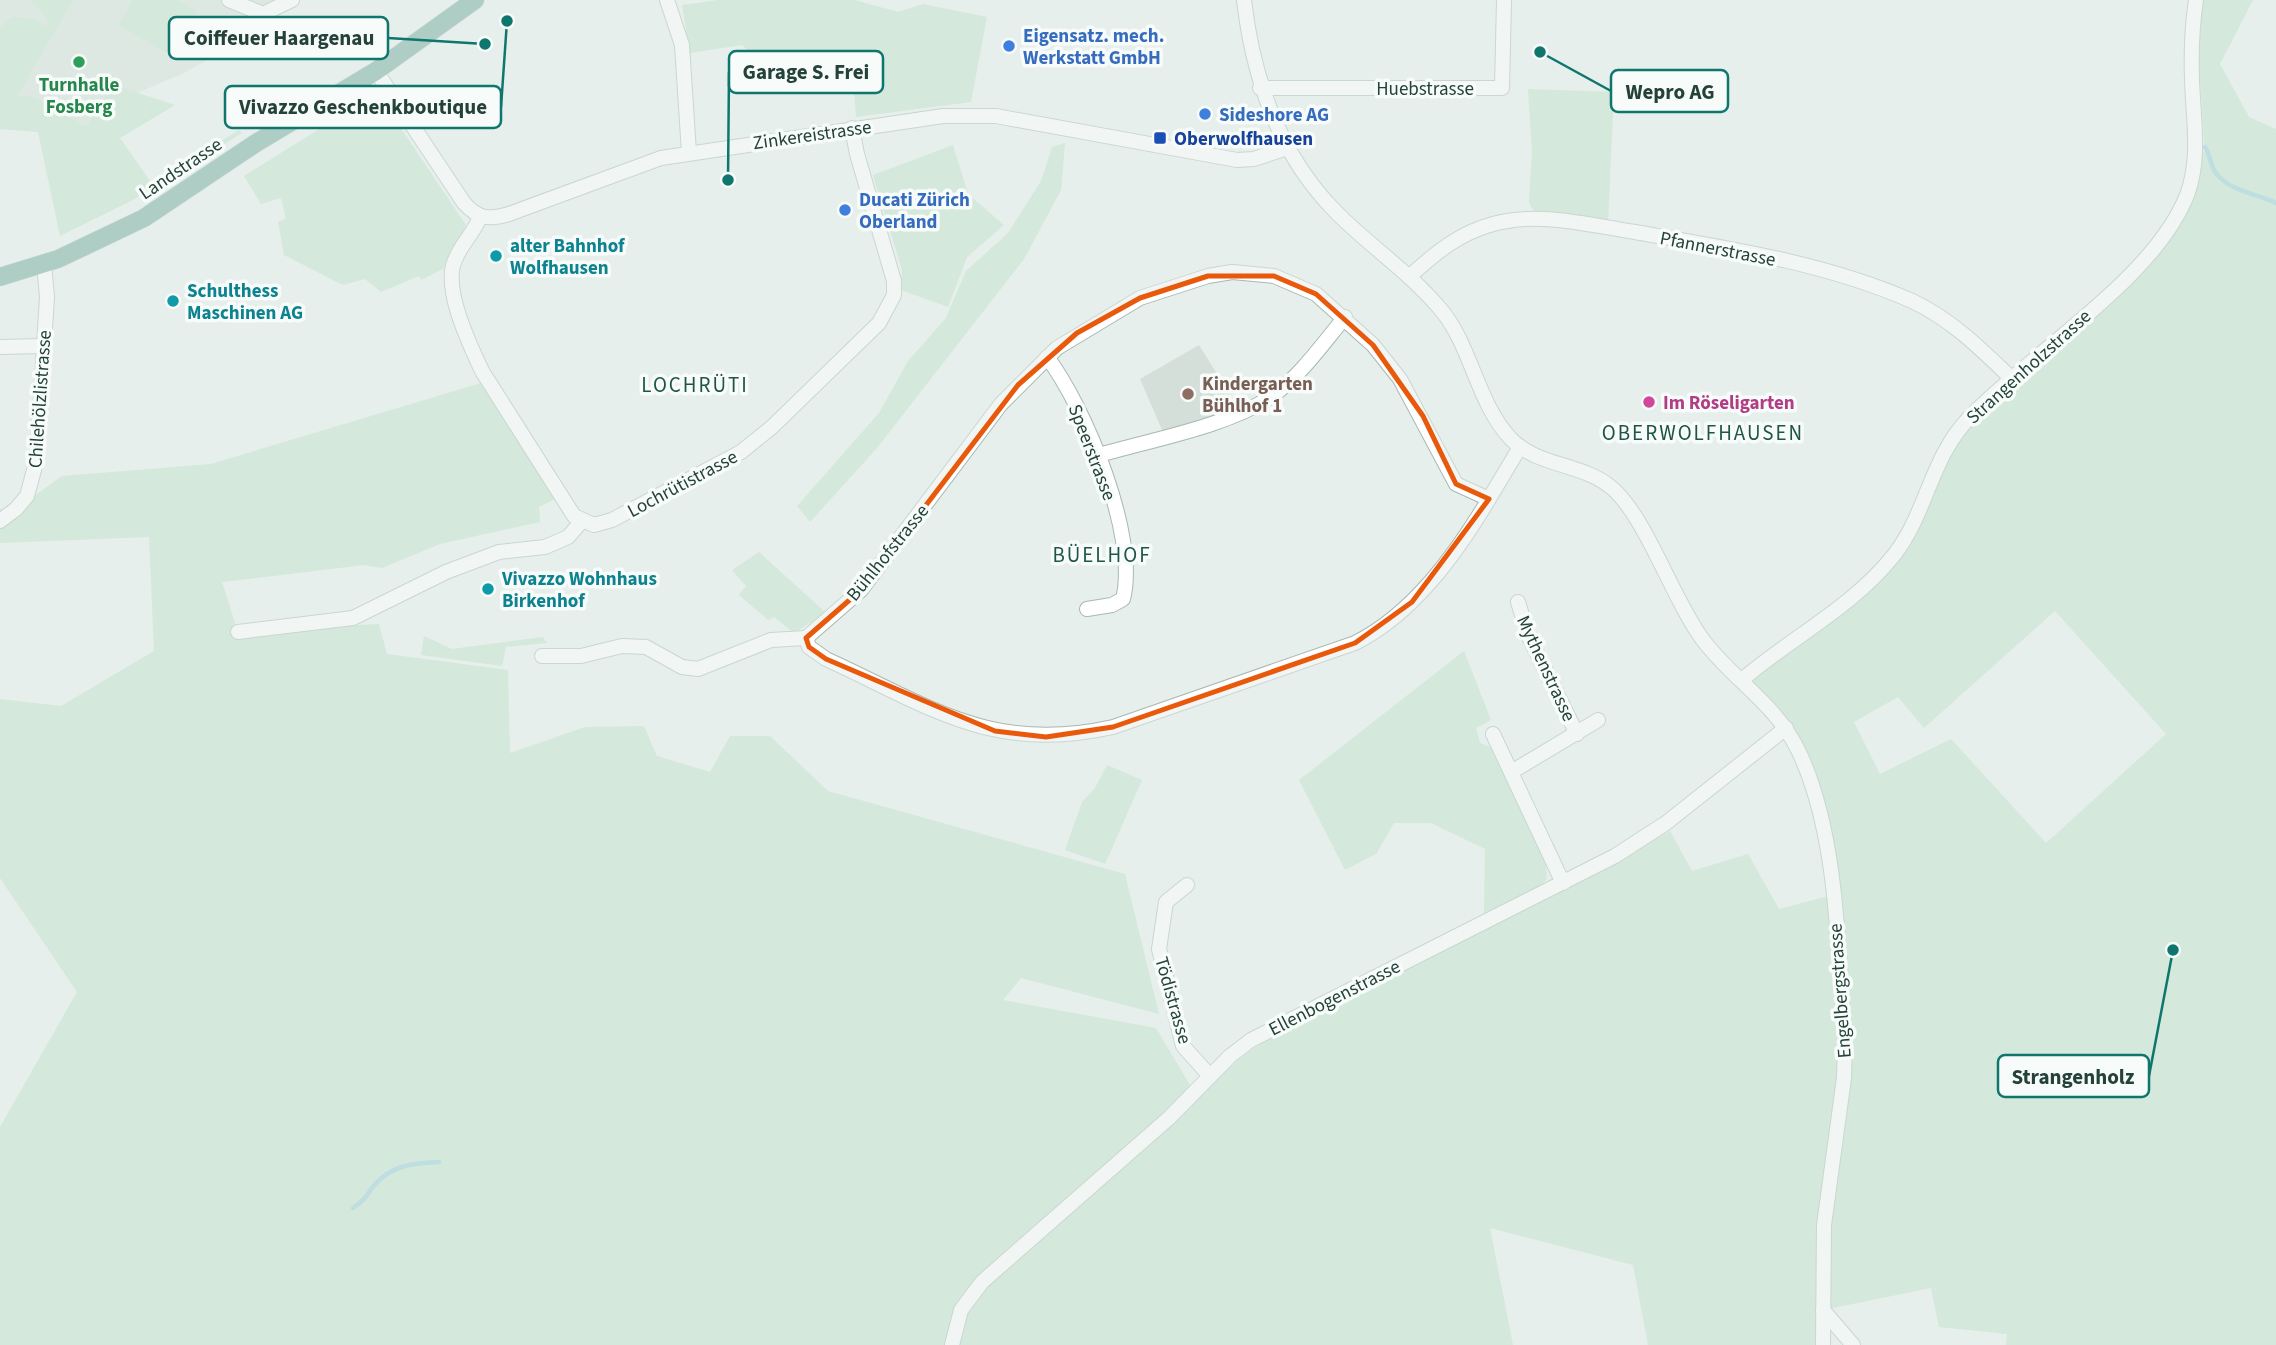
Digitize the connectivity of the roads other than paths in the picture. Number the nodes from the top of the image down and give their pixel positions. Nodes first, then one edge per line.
1 (229, 0) edge
2 (292, 0) edge
3 (475, 0) edge
4 (667, 0) edge
5 (1244, 0) edge
6 (1504, 0) edge
7 (2196, 0) edge
8 (376, 71) junction
9 (1260, 88) junction
10 (852, 128) junction
11 (1287, 148) junction
12 (689, 153) junction
13 (480, 217) junction
14 (44, 264) junction
15 (0, 277) edge
16 (1409, 277) junction
17 (1345, 317) junction
18 (43, 346) junction
19 (0, 347) edge
20 (1047, 357) junction
21 (2012, 379) junction
22 (1520, 447) junction
23 (1099, 455) junction
24 (1489, 499) junction
25 (0, 522) edge
26 (581, 522) junction
27 (1518, 603) dead end
28 (1087, 609) dead end
29 (238, 632) dead end
30 (806, 638) junction
31 (542, 656) dead end
32 (1743, 679) junction
33 (1598, 720) dead end
34 (1786, 728) junction
35 (1493, 734) dead end
36 (1577, 734) junction
37 (1513, 771) junction
38 (1563, 883) junction
39 (1187, 886) dead end
40 (1210, 1076) junction
41 (1823, 1310) junction
42 (952, 1345) edge
43 (1822, 1345) edge
44 (1853, 1345) edge

1 - 2 street
3 - 8 main road, Landstrasse
4 - 12 street
5 - 9 street
6 - 9 street, Huebstrasse
7 - 21 street, Strangenholzstrasse
8 - 13 street
8 - 14 main road, Landstrasse
9 - 11 street
10 - 11 street, Zinkereistrasse
10 - 12 street, Zinkereistrasse
10 - 26 street, Lochrütistrasse
11 - 16 street
12 - 13 street, Zinkereistrasse
13 - 26 street
14 - 15 main road, Landstrasse
14 - 18 street, Chilehölzlistrasse
16 - 21 street, Pfannerstrasse
16 - 22 street
17 - 20 street, Bühlhofstrasse
17 - 23 street
17 - 24 street, Bühlhofstrasse
18 - 19 street
18 - 25 street, Chilehölzlistrasse
20 - 23 street, Speerstrasse
20 - 30 street, Bühlhofstrasse
21 - 32 street, Strangenholzstrasse
22 - 24 street
22 - 32 street, Engelbergstrasse
23 - 28 street, Speerstrasse
24 - 30 street
26 - 29 street
27 - 36 street, Mythenstrasse
30 - 31 street
32 - 34 street, Engelbergstrasse
33 - 36 street, Mythenstrasse
34 - 38 street, Ellenbogenstrasse
34 - 41 street, Engelbergstrasse
35 - 37 street
36 - 37 street, Mythenstrasse
37 - 38 street
38 - 40 street, Ellenbogenstrasse
39 - 40 street, Tödistrasse
40 - 42 street, Ellenbogenstrasse
41 - 43 street, Engelbergstrasse
41 - 44 street

